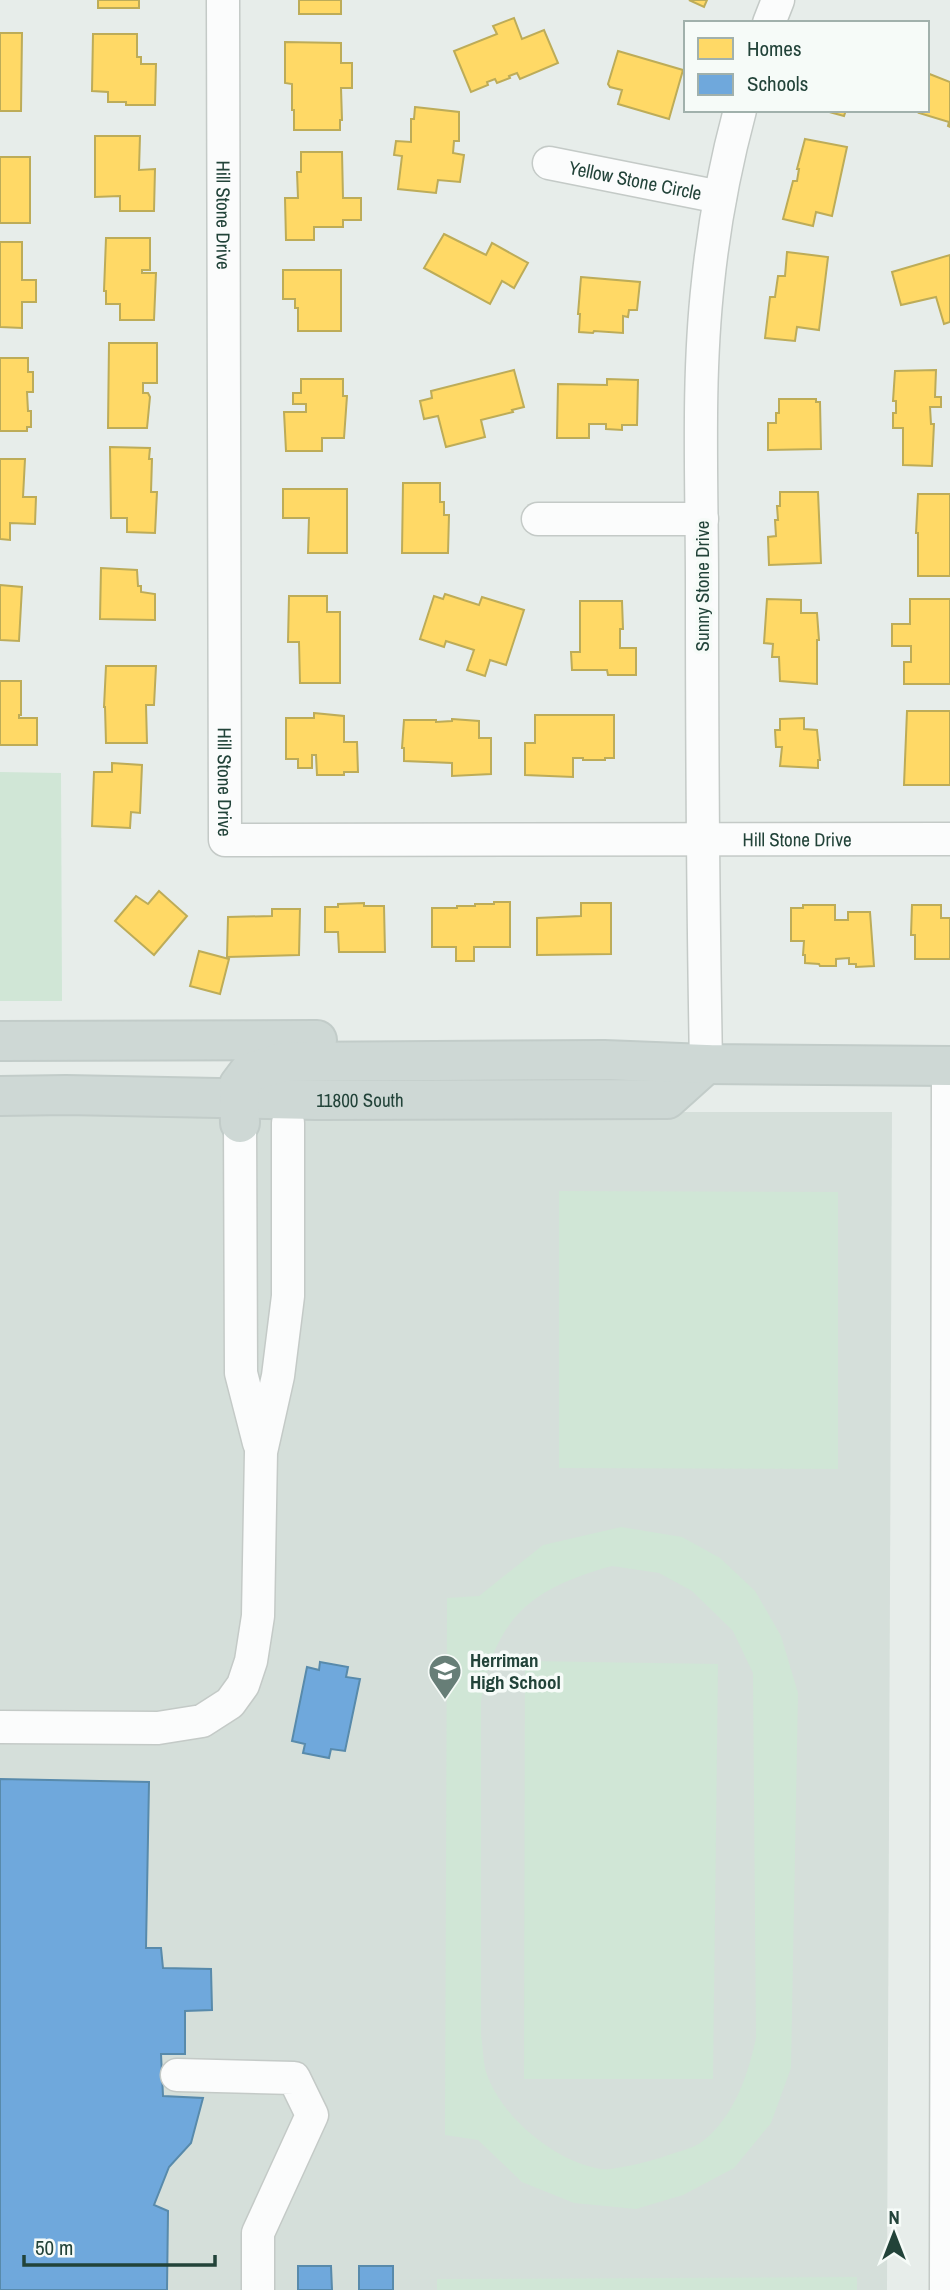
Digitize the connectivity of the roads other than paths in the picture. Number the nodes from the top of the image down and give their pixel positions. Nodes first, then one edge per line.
1 (223, 0) edge
2 (778, 0) edge
3 (770, 21) edge
4 (740, 112) edge
5 (549, 163) dead end
6 (720, 197) junction
7 (537, 519) dead end
8 (702, 519) junction
9 (702, 839) junction
10 (950, 839) edge
11 (0, 1041) edge
12 (706, 1064) junction
13 (949, 1066) edge
14 (0, 1067) edge
15 (66, 1095) junction
16 (0, 1096) edge
17 (240, 1111) junction
18 (302, 1112) junction
19 (949, 1381) edge
20 (261, 1452) junction
21 (0, 1727) edge
22 (948, 1849) edge
23 (177, 2075) dead end
24 (948, 2221) edge
25 (258, 2290) edge
26 (946, 2290) edge

1 - 9 street, Hill Stone Drive
2 - 3 street
4 - 6 street, Sunny Stone Drive
5 - 6 street, Yellow Stone Circle
6 - 8 street, Sunny Stone Drive
7 - 8 street
8 - 9 street, Sunny Stone Drive
9 - 10 street, Hill Stone Drive
9 - 12 street, Sunny Stone Drive
11 - 12 main road
12 - 13 main road
12 - 17 main road
12 - 18 main road, 11800 South
13 - 19 street
14 - 15 main road
15 - 16 main road, 11800 South
15 - 17 main road, 11800 South
17 - 18 main road, 11800 South
17 - 20 street
18 - 20 street
19 - 22 street
20 - 21 street
22 - 24 street
23 - 25 street
24 - 26 street

